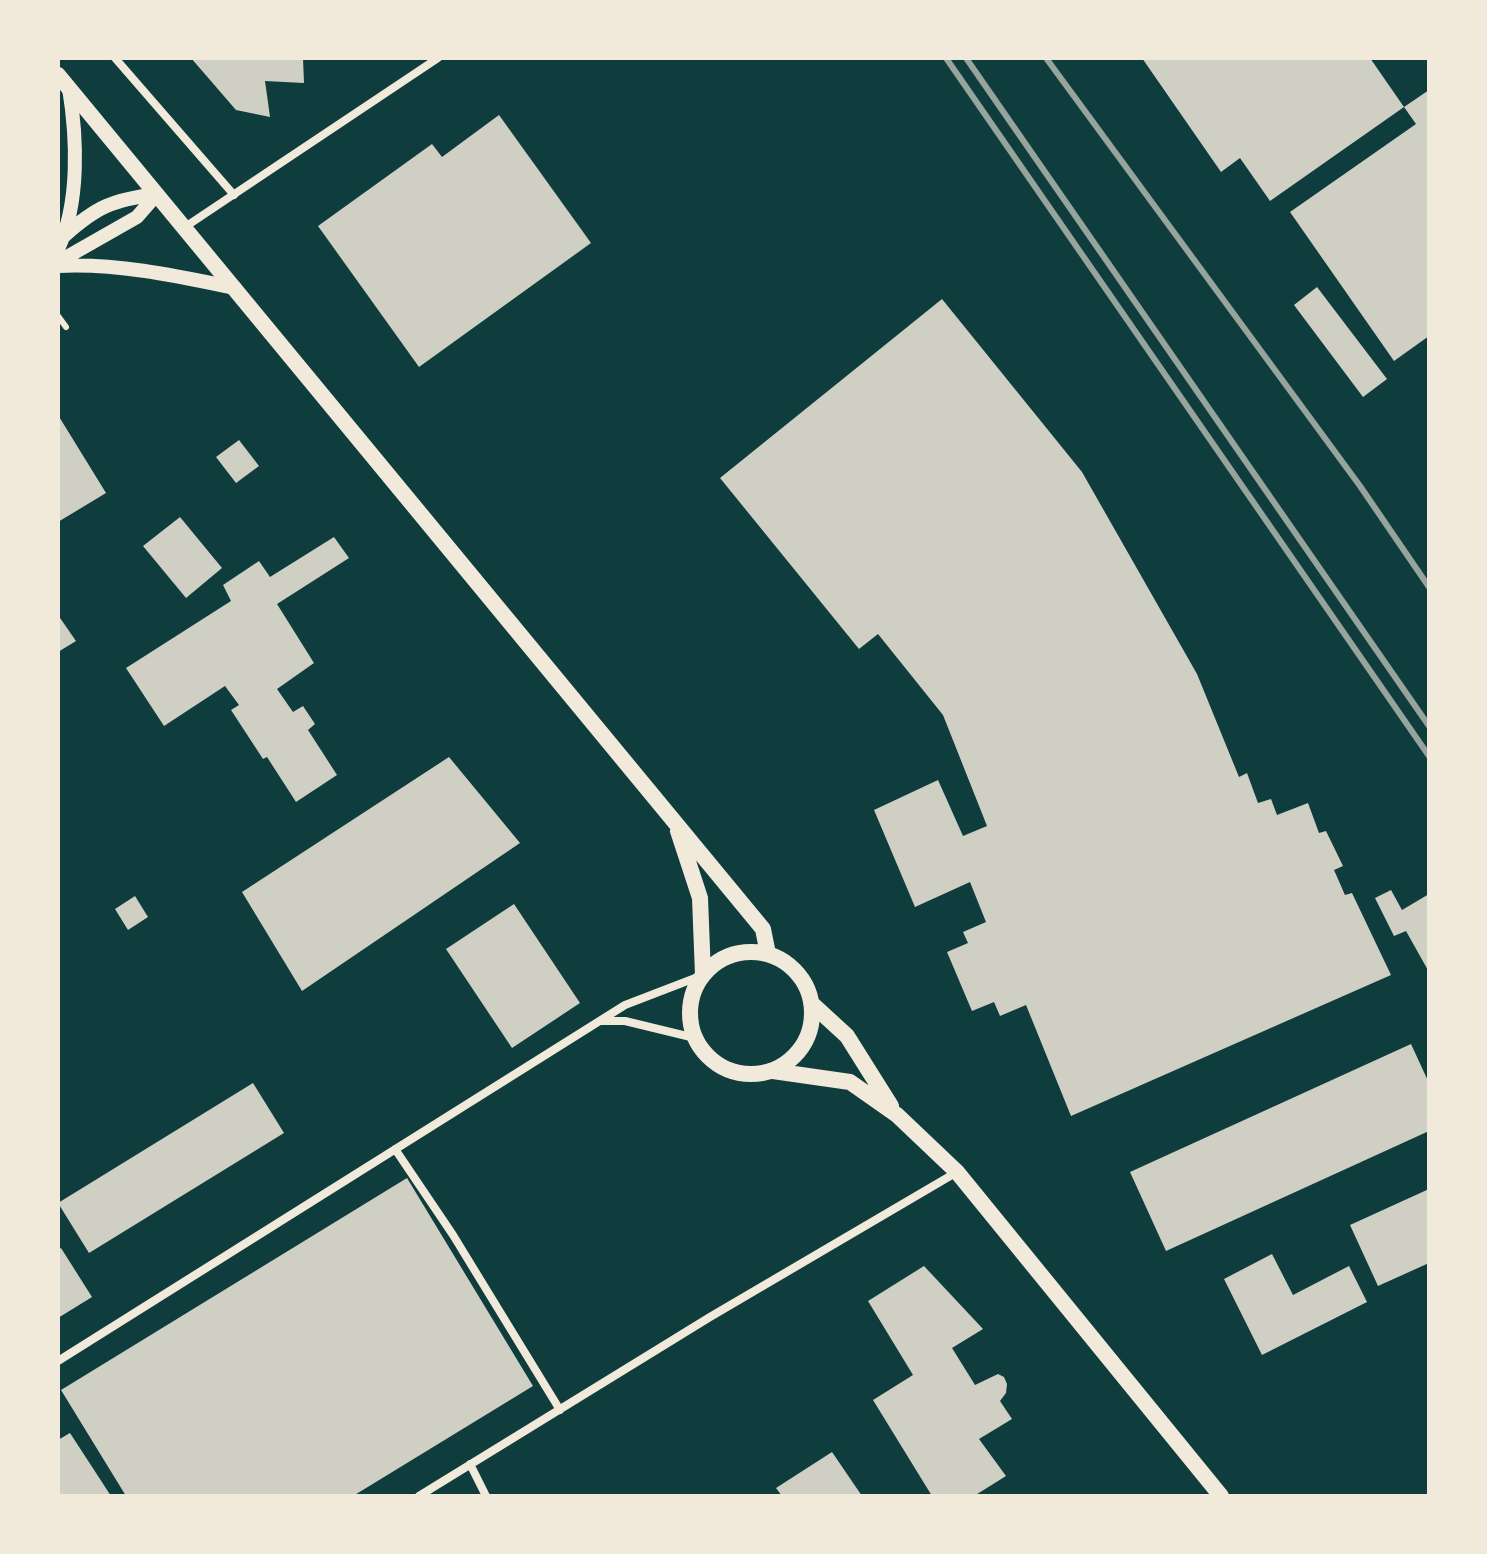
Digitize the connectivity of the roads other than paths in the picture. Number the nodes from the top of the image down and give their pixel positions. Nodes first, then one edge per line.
1 (115, 58) edge
2 (438, 58) edge
3 (63, 82) edge
4 (157, 194) junction
5 (234, 195) junction
6 (185, 227) junction
7 (61, 242) edge
8 (58, 264) edge
9 (235, 288) junction
10 (58, 316) edge
11 (66, 327) dead end
12 (675, 822) junction
13 (768, 954) junction
14 (703, 975) junction
15 (811, 1003) junction
16 (600, 1021) junction
17 (695, 1038) junction
18 (773, 1071) junction
19 (897, 1115) junction
20 (395, 1149) junction
21 (957, 1172) junction
22 (58, 1361) edge
23 (560, 1410) junction
24 (470, 1464) junction
25 (419, 1496) edge
26 (486, 1496) edge
27 (1221, 1496) edge

1 - 5 street
2 - 5 street
3 - 4 main road
3 - 7 street
4 - 6 main road
4 - 7 street
4 - 8 street
5 - 6 street
6 - 9 main road
8 - 9 street
9 - 12 main road
10 - 11 lane
12 - 13 main road
12 - 14 main road
13 - 14 main road
13 - 15 main road
14 - 16 street
14 - 17 main road
15 - 18 main road
15 - 19 main road
16 - 17 street
16 - 20 street
17 - 18 main road
18 - 19 main road
19 - 21 main road
20 - 22 street
20 - 23 street
21 - 23 street
21 - 27 main road
23 - 24 street
24 - 25 street
24 - 26 street

